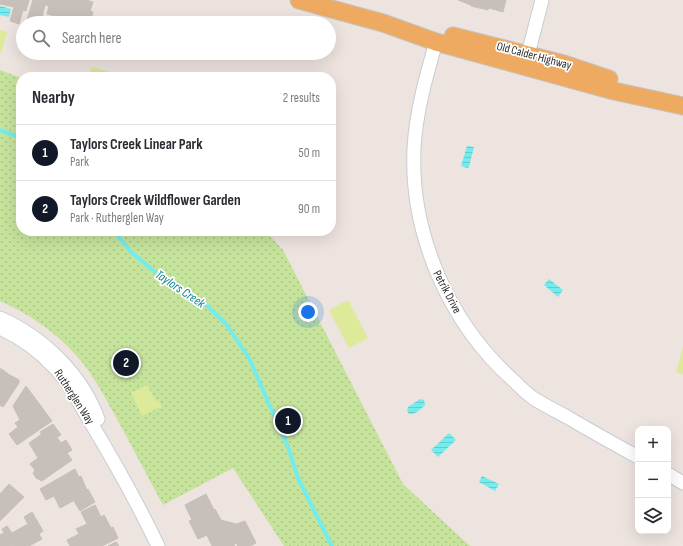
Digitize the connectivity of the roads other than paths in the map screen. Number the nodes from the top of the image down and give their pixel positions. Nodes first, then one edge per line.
1 (299, 0) edge
2 (542, 0) edge
3 (437, 38) junction
4 (526, 60) junction
5 (680, 105) edge
6 (0, 318) edge
7 (0, 328) edge
8 (635, 455) edge
9 (115, 464) junction
10 (671, 476) edge
11 (683, 483) edge
12 (158, 546) edge

1 - 3 main road, Old Calder Highway
2 - 4 street
3 - 4 main road, Old Calder Highway
3 - 8 street, Petrik Drive
4 - 5 main road, Old Calder Highway
6 - 9 street, Rutherglen Way
7 - 9 street, Rutherglen Way
9 - 12 street, Rutherglen Way
10 - 11 street

